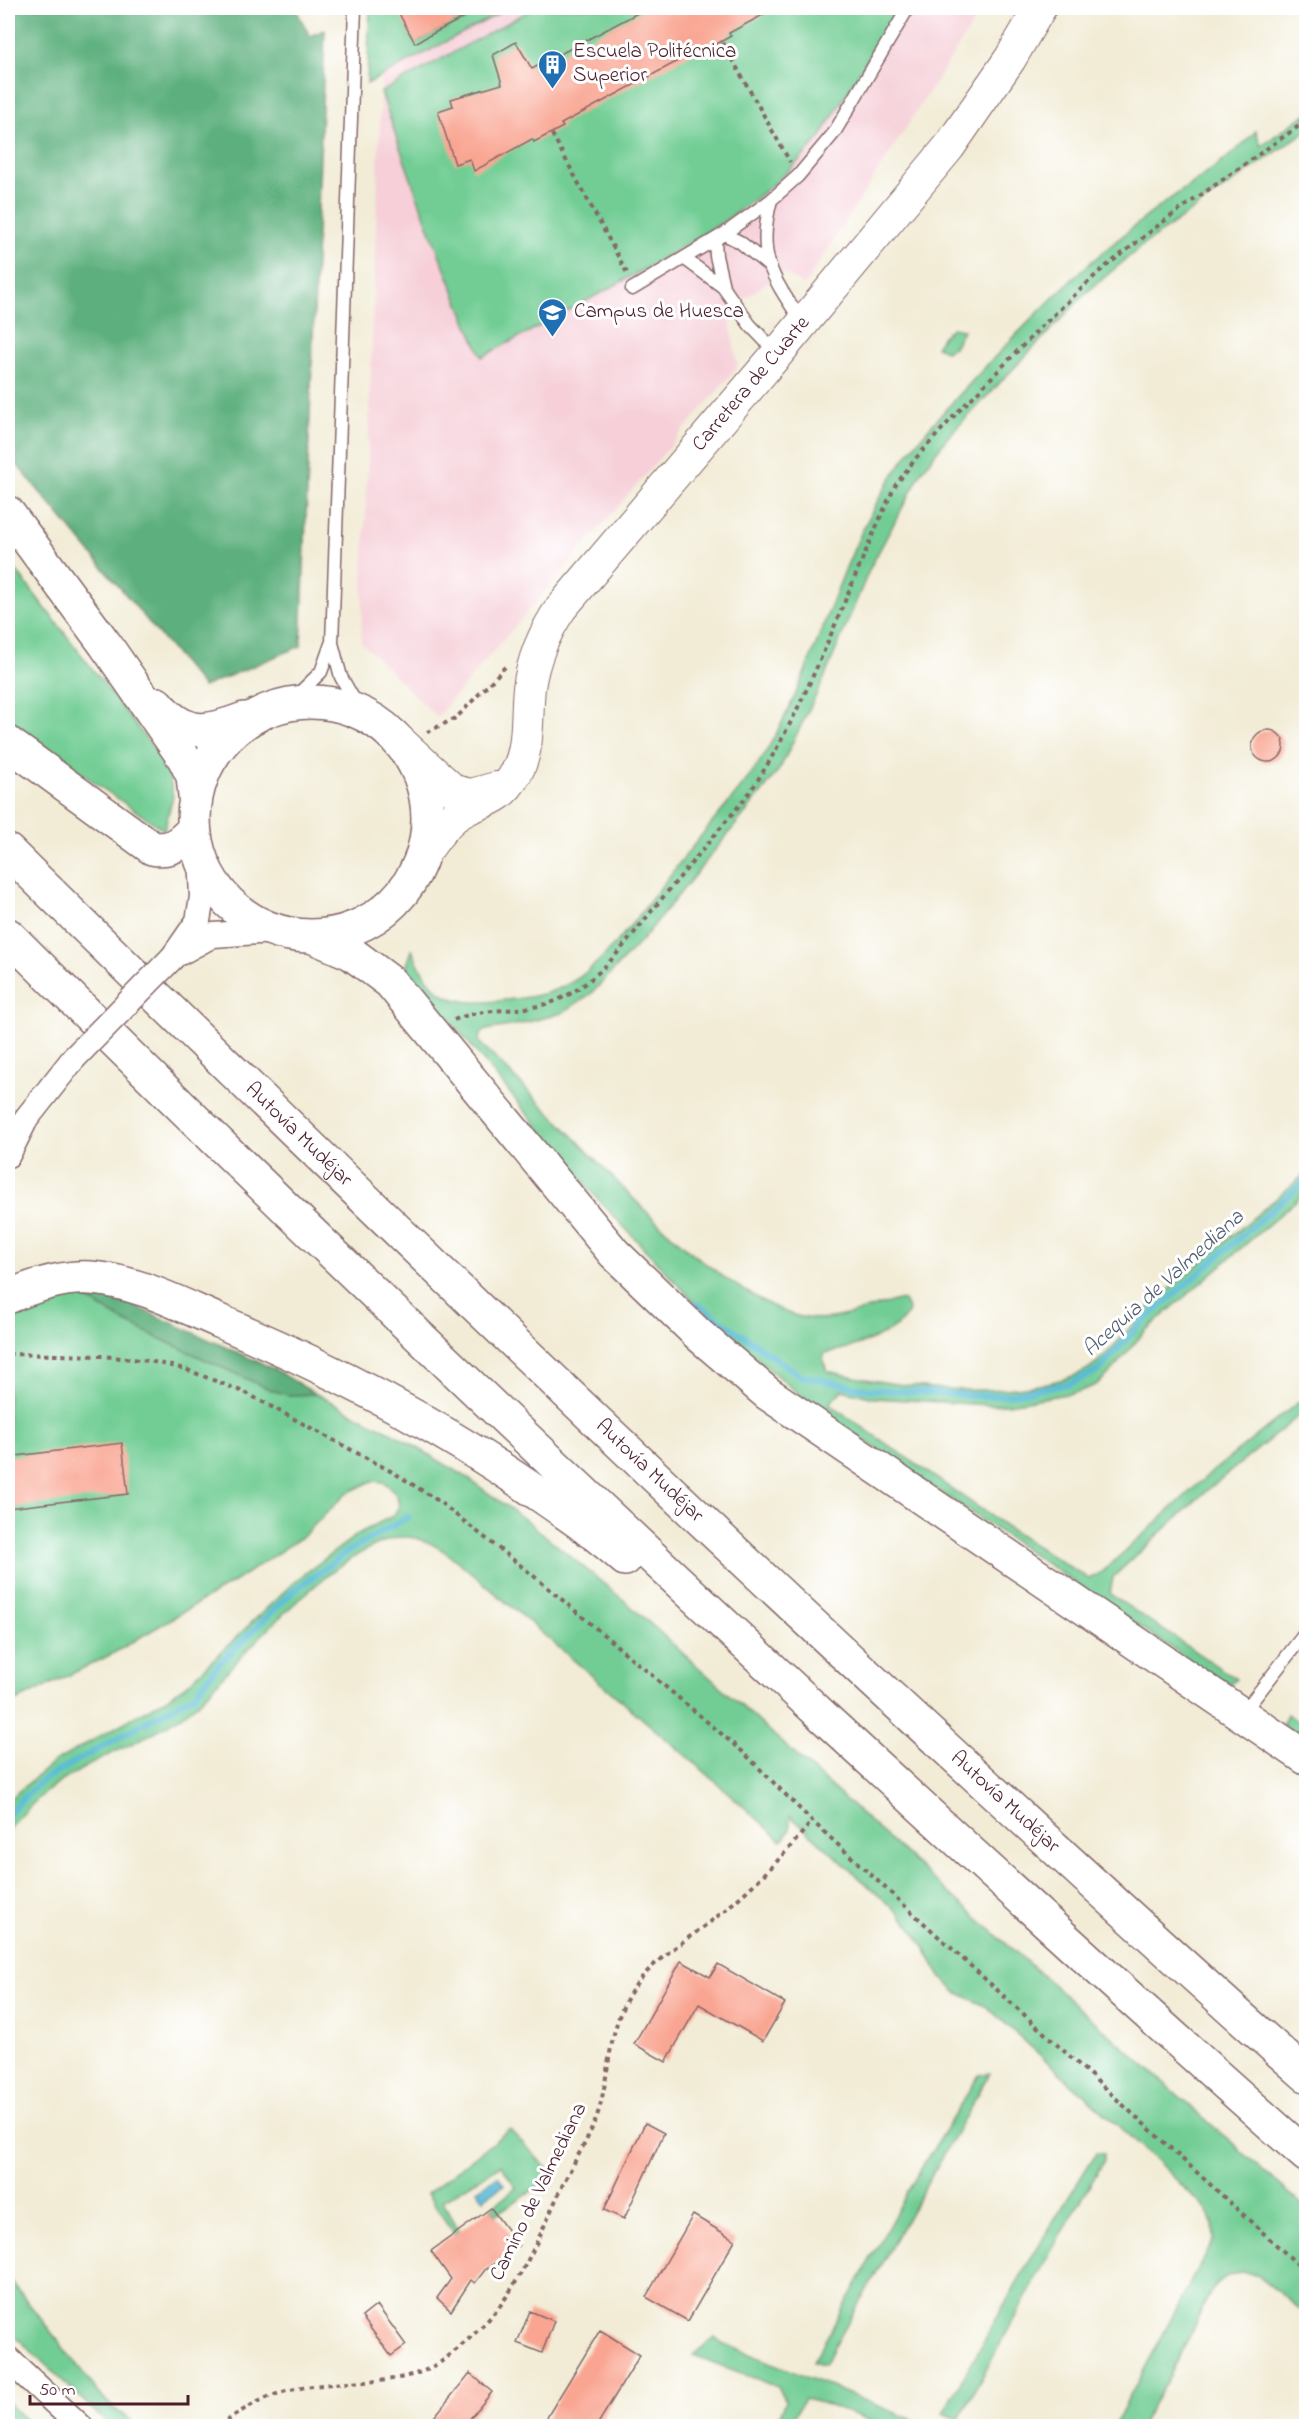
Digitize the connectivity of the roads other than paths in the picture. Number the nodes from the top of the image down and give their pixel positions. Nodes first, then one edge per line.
1 (356, 8) edge
2 (908, 8) edge
3 (1040, 8) edge
4 (771, 200) junction
5 (720, 237) junction
6 (685, 258) junction
7 (768, 266) junction
8 (723, 287) junction
9 (632, 289) dead end
10 (803, 323) junction
11 (778, 353) junction
12 (8, 513) edge
13 (332, 643) junction
14 (105, 644) junction
15 (289, 703) junction
16 (361, 712) junction
17 (257, 714) junction
18 (408, 735) junction
19 (8, 743) edge
20 (511, 781) junction
21 (195, 796) junction
22 (197, 842) junction
23 (8, 851) edge
24 (422, 856) junction
25 (389, 906) junction
26 (275, 931) junction
27 (8, 935) edge
28 (311, 936) junction
29 (173, 957) junction
30 (390, 982) junction
31 (74, 1058) junction
32 (8, 1116) edge
33 (8, 1155) edge
34 (8, 1297) edge
35 (682, 1586) junction
36 (1306, 1632) edge
37 (1241, 1714) junction
38 (1306, 1758) edge
39 (1306, 2075) edge
40 (1306, 2155) edge
41 (8, 2359) edge
42 (80, 2427) edge

1 - 13 lane
2 - 4 lane
3 - 10 street, Carretera de Cuarte
4 - 5 lane
4 - 7 lane
5 - 6 lane
5 - 7 lane
5 - 8 lane
6 - 8 lane
6 - 9 lane
7 - 10 lane
8 - 11 lane
10 - 11 street, Carretera de Cuarte
11 - 20 street, Carretera de Cuarte
12 - 14 highway
13 - 15 lane
13 - 16 lane
14 - 17 highway
14 - 21 highway
15 - 16 highway
15 - 17 highway
16 - 18 highway
17 - 21 highway
18 - 20 street
18 - 24 highway
19 - 22 highway
20 - 24 street
21 - 22 highway
22 - 26 highway
22 - 29 street
23 - 39 highway, Autovía Mudéjar
24 - 25 highway
25 - 28 highway
25 - 30 highway
26 - 28 highway
26 - 29 street
27 - 35 highway
28 - 30 highway
29 - 31 street, bridge
30 - 37 highway
31 - 32 street
31 - 33 street
34 - 35 highway
35 - 40 highway
36 - 37 lane
37 - 38 highway
41 - 42 street

